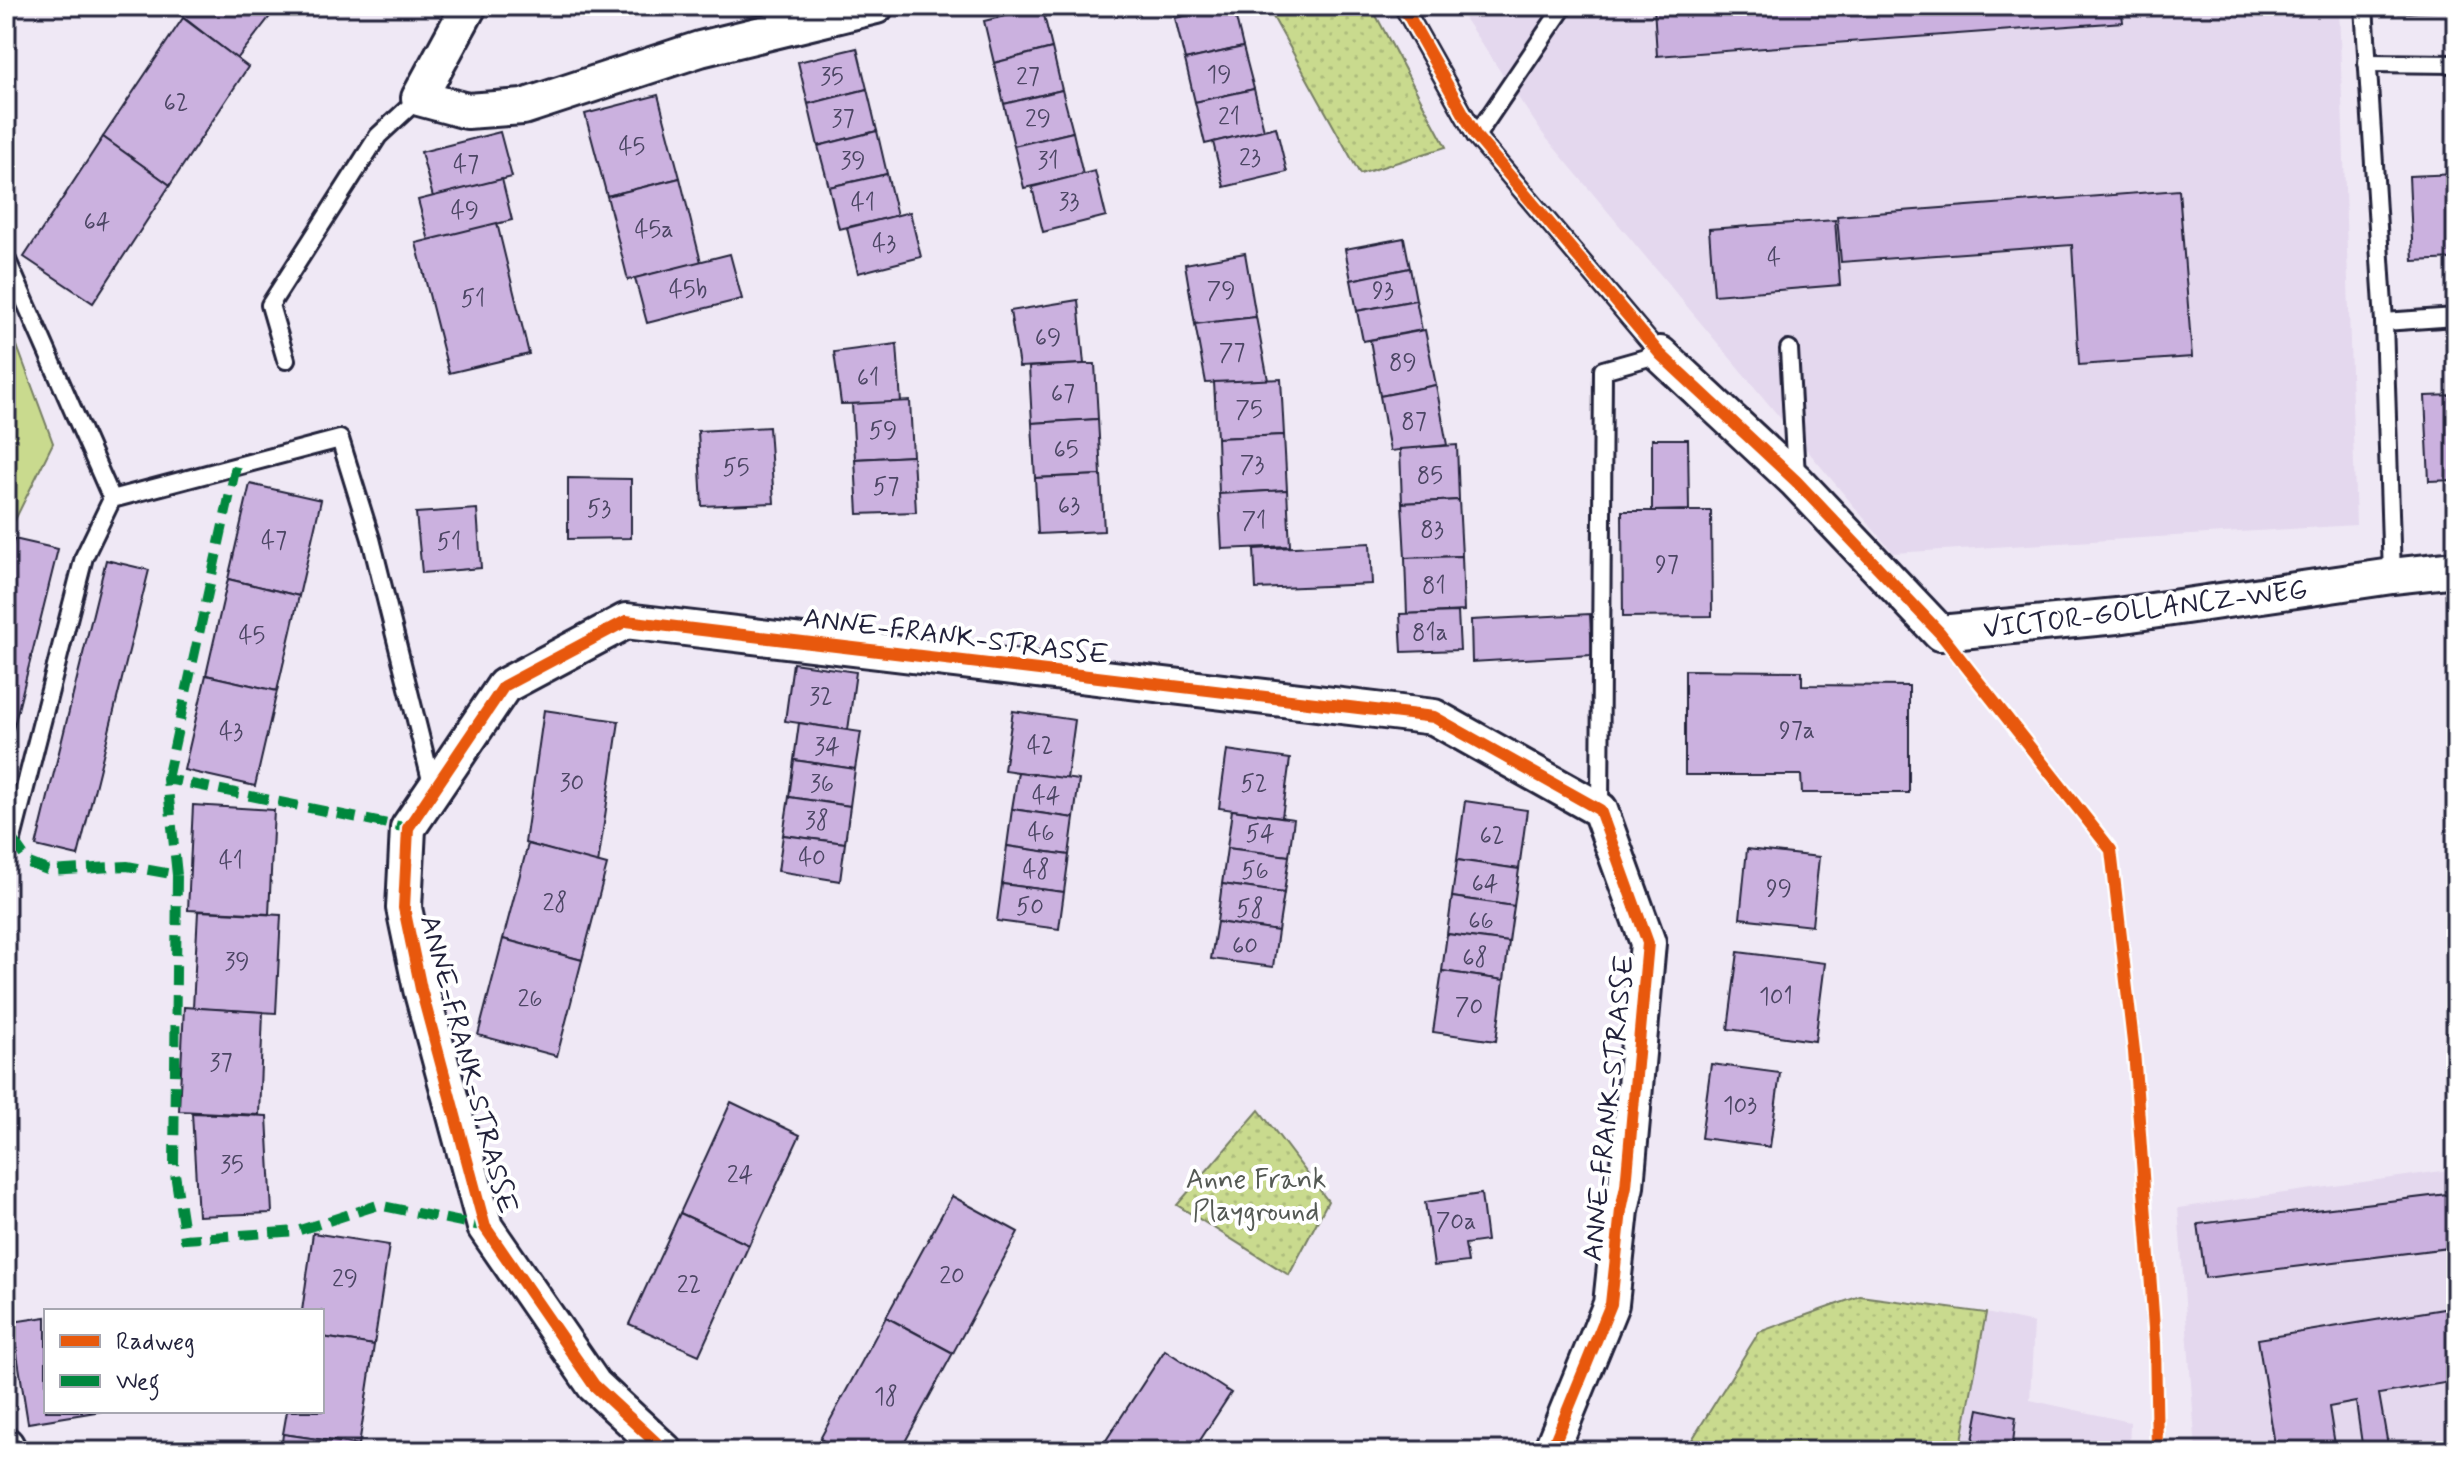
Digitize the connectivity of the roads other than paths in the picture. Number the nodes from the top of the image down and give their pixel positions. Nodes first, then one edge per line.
1 (469, 6) edge
2 (876, 6) edge
3 (1403, 6) edge
4 (1564, 6) edge
5 (2364, 6) edge
6 (2367, 63) junction
7 (2456, 64) edge
8 (419, 98) junction
9 (1476, 136) junction
10 (6, 258) edge
11 (2456, 317) edge
12 (2384, 322) junction
13 (1789, 349) dead end
14 (1660, 354) junction
15 (286, 360) dead end
16 (1796, 481) junction
17 (112, 499) junction
18 (2456, 569) edge
19 (2392, 576) junction
20 (434, 789) junction
21 (1600, 810) junction
22 (12, 839) dead end
23 (6, 1445) edge
24 (9, 1451) edge
25 (665, 1451) edge
26 (1551, 1451) edge

1 - 8 street
2 - 8 street
3 - 9 lane
4 - 9 lane
5 - 6 lane
6 - 7 lane
6 - 12 lane
8 - 15 lane
9 - 14 lane
10 - 17 lane
11 - 12 lane
12 - 19 lane
13 - 16 lane
14 - 16 street, VICTOR-GOLLANCZ-WEG
14 - 21 lane
16 - 19 street, VICTOR-GOLLANCZ-WEG
17 - 20 lane
17 - 22 lane
18 - 19 street, VICTOR-GOLLANCZ-WEG
20 - 21 street, ANNE-FRANK-STRASSE
20 - 25 street, ANNE-FRANK-STRASSE
21 - 26 street, ANNE-FRANK-STRASSE
23 - 24 street

